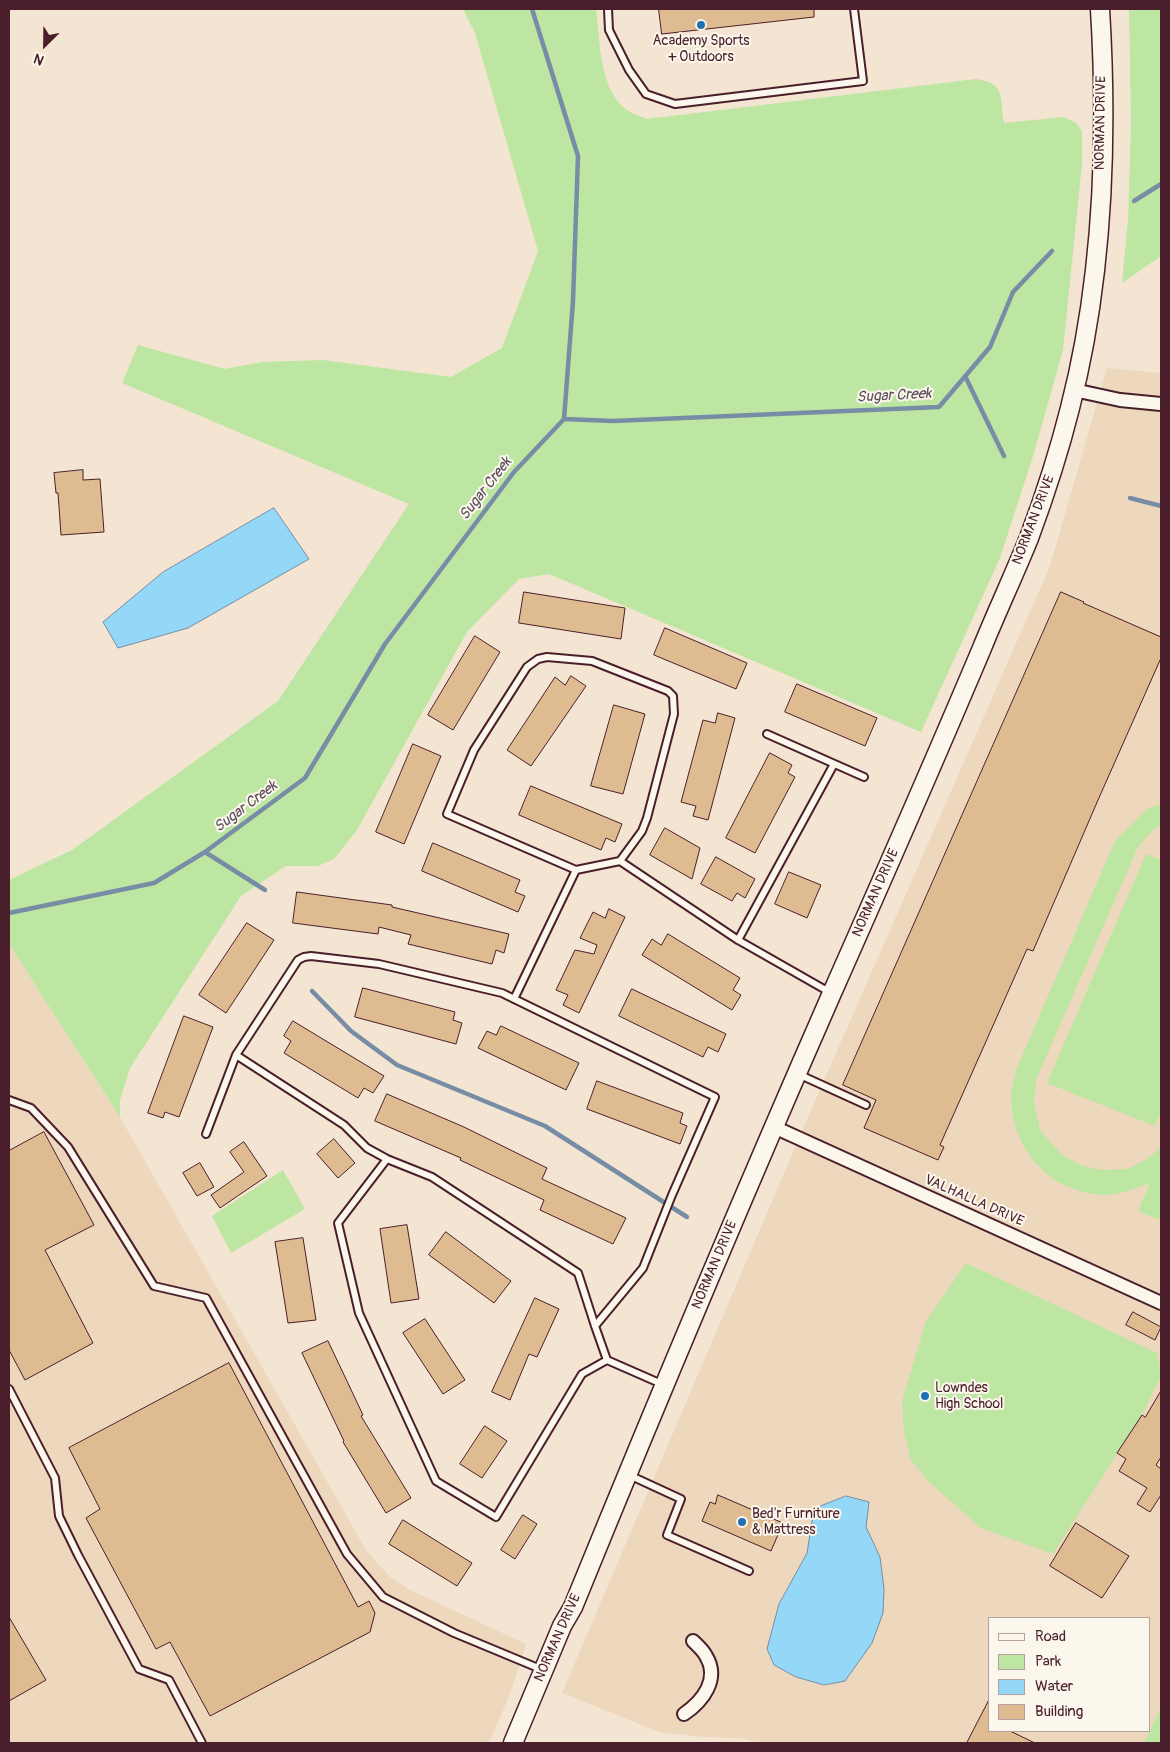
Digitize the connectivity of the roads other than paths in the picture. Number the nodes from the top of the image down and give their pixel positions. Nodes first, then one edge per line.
1 (608, 9) edge
2 (854, 9) edge
3 (1100, 9) edge
4 (1074, 390) junction
5 (1161, 404) edge
6 (767, 734) dead end
7 (834, 764) junction
8 (864, 777) dead end
9 (620, 861) junction
10 (576, 870) junction
11 (738, 940) junction
12 (832, 993) junction
13 (514, 999) junction
14 (236, 1055) junction
15 (797, 1074) junction
16 (9, 1100) edge
17 (866, 1105) dead end
18 (774, 1127) junction
19 (206, 1134) dead end
20 (387, 1160) junction
21 (1161, 1303) edge
22 (594, 1326) junction
23 (607, 1360) junction
24 (664, 1385) junction
25 (9, 1389) edge
26 (628, 1474) junction
27 (749, 1571) dead end
28 (693, 1641) dead end
29 (544, 1670) junction
30 (684, 1714) dead end
31 (202, 1743) edge
32 (512, 1743) edge

1 - 2 lane
3 - 4 street, NORMAN DRIVE
4 - 5 street
4 - 12 street, NORMAN DRIVE
6 - 7 lane
7 - 8 lane
7 - 11 lane
9 - 10 lane
9 - 10 lane
9 - 11 lane
10 - 13 lane
11 - 12 lane
12 - 15 street, NORMAN DRIVE
13 - 14 lane
13 - 22 lane
14 - 19 lane
14 - 20 lane
15 - 17 lane
15 - 18 street, NORMAN DRIVE
16 - 29 lane
18 - 21 street, VALHALLA DRIVE
18 - 24 street, NORMAN DRIVE
20 - 22 lane
20 - 23 lane
22 - 23 lane
23 - 24 lane
24 - 26 street, NORMAN DRIVE
25 - 31 lane
26 - 27 lane
26 - 29 street, NORMAN DRIVE
28 - 30 street
29 - 32 street, NORMAN DRIVE

